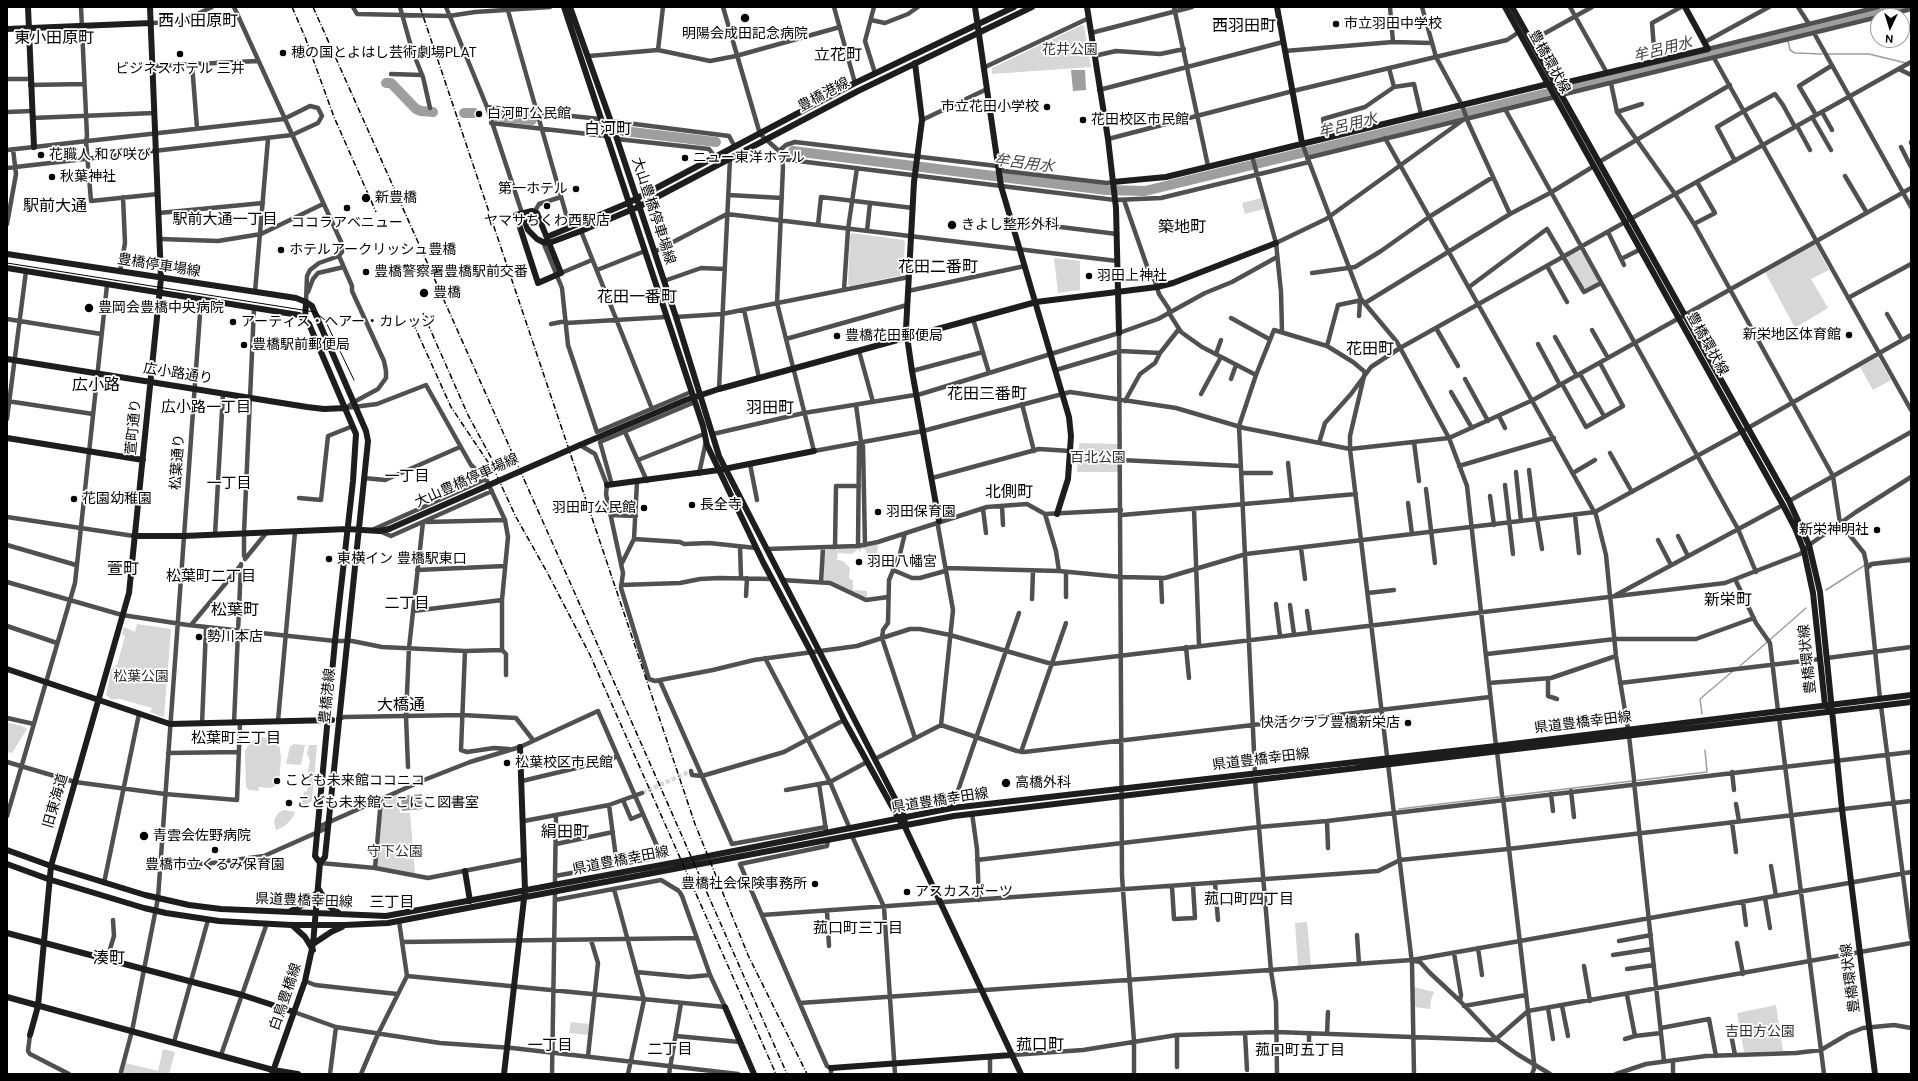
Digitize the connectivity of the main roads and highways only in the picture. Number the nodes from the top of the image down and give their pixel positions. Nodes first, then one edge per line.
1 (28, 7) edge
2 (150, 7) edge
3 (564, 7) edge
4 (570, 7) edge
5 (975, 7) edge
6 (1014, 7) edge
7 (1032, 7) edge
8 (1087, 7) edge
9 (1276, 7) edge
10 (1505, 7) edge
11 (1512, 7) edge
12 (1685, 7) edge
13 (151, 23) junction
14 (977, 24) junction
15 (29, 28) junction
16 (7, 29) edge
17 (977, 34) junction
18 (915, 63) junction
19 (1555, 91) junction
20 (1302, 143) junction
21 (34, 147) road end
22 (1114, 191) junction
23 (636, 198) junction
24 (628, 203) junction
25 (638, 207) junction
26 (630, 210) junction
27 (522, 214) junction
28 (1628, 221) junction
29 (544, 239) junction
30 (1276, 243) road end
31 (7, 254) edge
32 (7, 268) edge
33 (161, 278) junction
34 (1118, 292) junction
35 (160, 294) junction
36 (306, 302) junction
37 (1036, 302) junction
38 (305, 319) junction
39 (1119, 333) road end
40 (907, 338) junction
41 (7, 359) edge
42 (150, 382) junction
43 (700, 394) junction
44 (693, 397) junction
45 (346, 408) junction
46 (1745, 430) junction
47 (7, 438) edge
48 (814, 451) road end
49 (143, 460) junction
50 (722, 470) junction
51 (609, 485) road end
52 (1057, 514) road end
53 (940, 521) road end
54 (347, 529) junction
55 (358, 530) junction
56 (134, 536) junction
57 (7, 669) edge
58 (1911, 695) edge
59 (98, 700) junction
60 (1911, 702) edge
61 (1832, 704) junction
62 (1825, 705) junction
63 (1832, 712) junction
64 (338, 719) junction
65 (328, 720) junction
66 (1628, 732) junction
67 (520, 746) road end
68 (1122, 792) junction
69 (902, 819) junction
70 (904, 825) junction
71 (827, 834) junction
72 (7, 850) edge
73 (320, 863) junction
74 (7, 864) edge
75 (51, 866) junction
76 (465, 871) road end
77 (48, 879) junction
78 (318, 890) junction
79 (525, 890) junction
80 (524, 898) junction
81 (470, 901) junction
82 (287, 912) junction
83 (316, 914) junction
84 (340, 914) junction
85 (292, 925) junction
86 (315, 926) junction
87 (345, 926) junction
88 (7, 933) edge
89 (43, 942) junction
90 (313, 947) junction
91 (7, 997) edge
92 (38, 1006) junction
93 (725, 1007) road end
94 (294, 1012) junction
95 (30, 1035) road end
96 (1012, 1055) junction
97 (831, 1071) edge
98 (272, 1072) edge
99 (298, 1074) edge
100 (504, 1074) edge
101 (754, 1074) edge
102 (1022, 1074) edge
103 (1875, 1074) edge

1 - 15 main road
2 - 13 main road, 萱町通り
3 - 24 main road, 大山豊橋停車場線
4 - 23 main road, 大山豊橋停車場線
5 - 14 main road
6 - 14 main road, 豊橋港線
7 - 17 main road, 豊橋港線
8 - 22 main road
9 - 20 main road
10 - 19 main road, 豊橋環状線
11 - 19 main road, 豊橋環状線
12 - 19 main road
13 - 15 main road
13 - 33 main road, 萱町通り
14 - 17 main road
14 - 23 main road, 豊橋港線
15 - 16 main road
15 - 21 main road
17 - 18 main road, 豊橋港線
17 - 37 main road
18 - 25 main road, 豊橋港線
18 - 40 main road
19 - 20 main road
19 - 28 main road, 豊橋環状線
20 - 22 main road
22 - 34 main road
23 - 24 main road, 豊橋港線
23 - 25 main road, 大山豊橋停車場線
24 - 26 main road, 大山豊橋停車場線
24 - 29 main road, 豊橋港線
25 - 26 main road, 豊橋港線
25 - 43 main road, 大山豊橋停車場線
26 - 29 main road, 豊橋港線
26 - 44 main road, 大山豊橋停車場線
27 - 29 main road
27 - 29 main road
27 - 29 main road
28 - 46 main road, 豊橋環状線
28 - 46 main road, 豊橋環状線
30 - 34 main road
31 - 33 main road, 豊橋停車場線
32 - 35 main road, 豊橋停車場線
33 - 35 main road, 萱町通り
33 - 36 main road, 豊橋停車場線
34 - 37 main road
34 - 39 main road
35 - 38 main road, 豊橋停車場線
35 - 42 main road, 萱町通り
36 - 38 main road
36 - 55 main road
37 - 40 main road
37 - 52 main road
38 - 45 main road
40 - 43 main road
40 - 53 main road
41 - 42 main road, 広小路通り
42 - 45 main road, 広小路通り
42 - 49 main road, 萱町通り
43 - 44 main road, 大山豊橋停車場線
43 - 50 main road
44 - 50 main road
44 - 55 main road, 大山豊橋停車場線, bridge
45 - 54 main road
46 - 61 main road, 豊橋環状線
46 - 62 main road, 豊橋環状線
47 - 49 main road
48 - 50 main road
49 - 56 main road, 萱町通り
50 - 51 main road
50 - 69 main road
50 - 69 main road
54 - 55 main road, 大山豊橋停車場線
54 - 56 main road, 大山豊橋停車場線
54 - 65 main road, 豊橋港線
55 - 64 main road, 豊橋港線
56 - 59 main road, 萱町通り
57 - 59 main road
58 - 61 main road, 県道豊橋幸田線
59 - 65 main road
59 - 75 main road, 旧東海道
60 - 63 main road, 県道豊橋幸田線
61 - 62 main road, 県道豊橋幸田線
61 - 63 main road, 豊橋環状線
62 - 63 main road, 豊橋環状線
62 - 66 main road, 県道豊橋幸田線
63 - 66 main road, 県道豊橋幸田線
63 - 103 main road, 豊橋環状線
64 - 65 main road
64 - 73 main road, 豊橋港線
65 - 73 main road, 豊橋港線
66 - 68 main road, 県道豊橋幸田線
67 - 79 main road
68 - 69 main road, 県道豊橋幸田線
68 - 70 main road, 県道豊橋幸田線
69 - 70 main road
69 - 71 main road, 県道豊橋幸田線
70 - 71 main road, 県道豊橋幸田線
70 - 96 main road
71 - 79 main road, 県道豊橋幸田線
71 - 80 main road, 県道豊橋幸田線
72 - 75 main road, 県道豊橋幸田線
73 - 78 main road, 豊橋港線
74 - 77 main road, 県道豊橋幸田線
75 - 77 main road, 旧東海道
75 - 82 main road, 県道豊橋幸田線
76 - 81 main road
77 - 85 main road, 県道豊橋幸田線
77 - 89 main road, 旧東海道
78 - 82 main road
78 - 83 main road, 豊橋港線
78 - 84 main road
79 - 80 main road
79 - 81 main road, 県道豊橋幸田線
80 - 87 main road, 県道豊橋幸田線
80 - 100 main road
81 - 84 main road, 県道豊橋幸田線
82 - 83 main road, 県道豊橋幸田線
83 - 84 main road, 県道豊橋幸田線
83 - 86 main road, 豊橋港線
85 - 86 main road, 県道豊橋幸田線
85 - 90 main road
86 - 87 main road, 県道豊橋幸田線
86 - 90 main road, 白鳥豊橋線
87 - 90 main road
88 - 89 main road
89 - 92 main road, 旧東海道
89 - 94 main road
90 - 94 main road, 白鳥豊橋線
91 - 92 main road
92 - 95 main road, 旧東海道
92 - 98 main road
93 - 101 main road
94 - 98 main road, 白鳥豊橋線
96 - 97 main road
96 - 102 main road
98 - 99 main road

